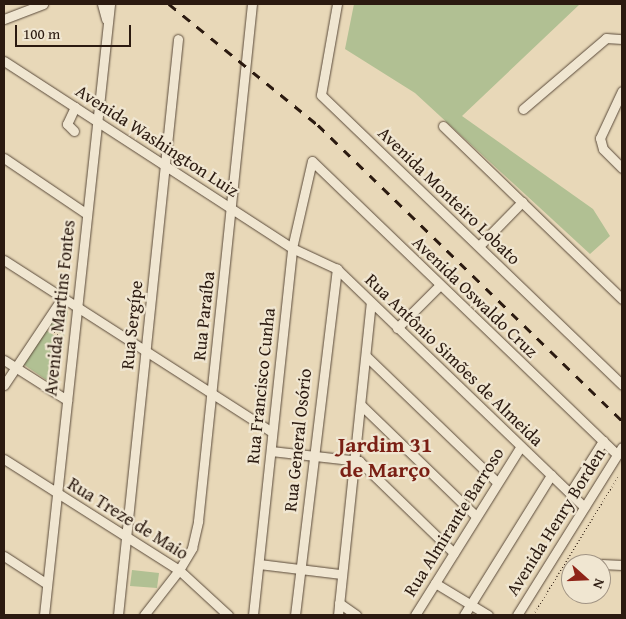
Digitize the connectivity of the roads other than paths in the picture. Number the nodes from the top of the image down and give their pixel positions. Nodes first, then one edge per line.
1 (43, 4) edge
2 (102, 4) edge
3 (110, 4) edge
4 (252, 4) edge
5 (337, 4) edge
6 (4, 19) edge
7 (108, 24) junction
8 (178, 39) dead end
9 (622, 39) edge
10 (4, 61) edge
11 (622, 91) edge
12 (75, 107) junction
13 (523, 109) dead end
14 (96, 119) junction
15 (443, 126) dead end
16 (74, 131) dead end
17 (4, 158) edge
18 (312, 161) joint
19 (165, 166) junction
20 (622, 168) edge
21 (522, 202) junction
22 (232, 208) junction
23 (87, 214) junction
24 (479, 246) junction
25 (292, 248) junction
26 (4, 260) edge
27 (337, 270) junction
28 (439, 286) junction
29 (62, 298) junction
30 (622, 299) edge
31 (371, 303) junction
32 (77, 307) junction
33 (397, 328) junction
34 (146, 352) junction
35 (366, 356) junction
36 (4, 360) edge
37 (15, 368) junction
38 (4, 385) edge
39 (622, 385) edge
40 (212, 395) junction
41 (67, 400) junction
42 (360, 405) junction
43 (272, 432) junction
44 (603, 440) junction
45 (521, 446) junction
46 (620, 450) edge
47 (271, 452) junction
48 (312, 456) junction
49 (4, 458) edge
50 (355, 460) junction
51 (551, 475) junction
52 (497, 482) junction
53 (57, 494) junction
54 (570, 494) junction
55 (584, 507) junction
56 (476, 516) junction
57 (125, 536) junction
58 (454, 553) junction
59 (4, 556) edge
60 (259, 564) junction
61 (179, 570) junction
62 (301, 570) junction
63 (342, 574) junction
64 (435, 583) junction
65 (47, 584) junction
66 (339, 603) junction
67 (471, 605) junction
68 (44, 615) edge
69 (118, 615) edge
70 (144, 615) edge
71 (228, 615) edge
72 (253, 615) edge
73 (295, 615) edge
74 (338, 615) edge
75 (356, 615) edge
76 (415, 615) edge
77 (464, 615) edge
78 (488, 615) edge
79 (517, 615) edge

1 - 6 street
2 - 7 street
3 - 7 street, Avenida Martins Fontes
4 - 22 street, Rua Paraíba
5 - 24 street, Avenida Monteiro Lobato
7 - 14 street, Avenida Martins Fontes
8 - 19 street, Rua Sergípe
9 - 13 street
10 - 12 street, Avenida Washington Luiz
11 - 20 street
12 - 14 street, Avenida Washington Luiz
12 - 16 street
14 - 19 street, Avenida Washington Luiz
14 - 23 street, Avenida Martins Fontes
15 - 21 street
17 - 23 street
18 - 25 street, Rua Francisco Cunha
18 - 28 street, Avenida Oswaldo Cruz
19 - 22 street, Avenida Washington Luiz
19 - 34 street, Rua Sergípe
21 - 24 street
21 - 30 street
22 - 25 street, Avenida Washington Luiz
22 - 40 street, Rua Paraíba
23 - 32 street, Avenida Martins Fontes
24 - 39 street, Avenida Monteiro Lobato
25 - 27 street, Rua Antônio Simões de Almeida
25 - 43 street, Rua Francisco Cunha
26 - 29 street
27 - 31 street, Rua Antônio Simões de Almeida
27 - 48 street, Rua General Osório
28 - 33 street
28 - 44 street, Avenida Oswaldo Cruz
29 - 32 street
29 - 37 street
31 - 33 street, Rua Antônio Simões de Almeida
31 - 35 street
32 - 34 street
32 - 41 street, Avenida Martins Fontes
33 - 45 street, Rua Antônio Simões de Almeida
34 - 40 street
34 - 57 street, Rua Sergípe
35 - 42 street
35 - 52 street
36 - 37 street
37 - 38 street
37 - 41 street
40 - 43 street
40 - 61 street, Rua Paraíba
41 - 53 street, Avenida Martins Fontes
42 - 50 street
42 - 56 street
43 - 47 street, Rua Francisco Cunha
44 - 46 street, Avenida Oswaldo Cruz
44 - 54 street, Avenida Henry Borden
45 - 51 street, Rua Antônio Simões de Almeida
45 - 52 street, Rua Almirante Barroso
46 - 55 street, Avenida Henry Borden
47 - 48 street
47 - 60 street, Rua Francisco Cunha
48 - 50 street
48 - 62 street, Rua General Osório
49 - 53 street, Rua Treze de Maio
50 - 58 street
50 - 63 street
51 - 54 street, Rua Antônio Simões de Almeida
51 - 67 street
52 - 56 street, Rua Almirante Barroso
53 - 57 street, Rua Treze de Maio
53 - 65 street, Avenida Martins Fontes
54 - 55 street, Rua Antônio Simões de Almeida
55 - 79 street, Avenida Henry Borden
56 - 58 street, Rua Almirante Barroso
57 - 61 street, Rua Treze de Maio
57 - 69 street, Rua Sergípe
58 - 64 street, Rua Almirante Barroso
59 - 65 street
60 - 62 street
60 - 72 street, Rua Francisco Cunha
61 - 70 street, Rua Paraíba
61 - 71 street, Rua Treze de Maio
62 - 63 street
62 - 73 street, Rua General Osório
63 - 66 street
64 - 67 street
64 - 76 street, Rua Almirante Barroso
65 - 68 street, Avenida Martins Fontes
66 - 74 street
66 - 75 street
67 - 77 street
67 - 78 street

